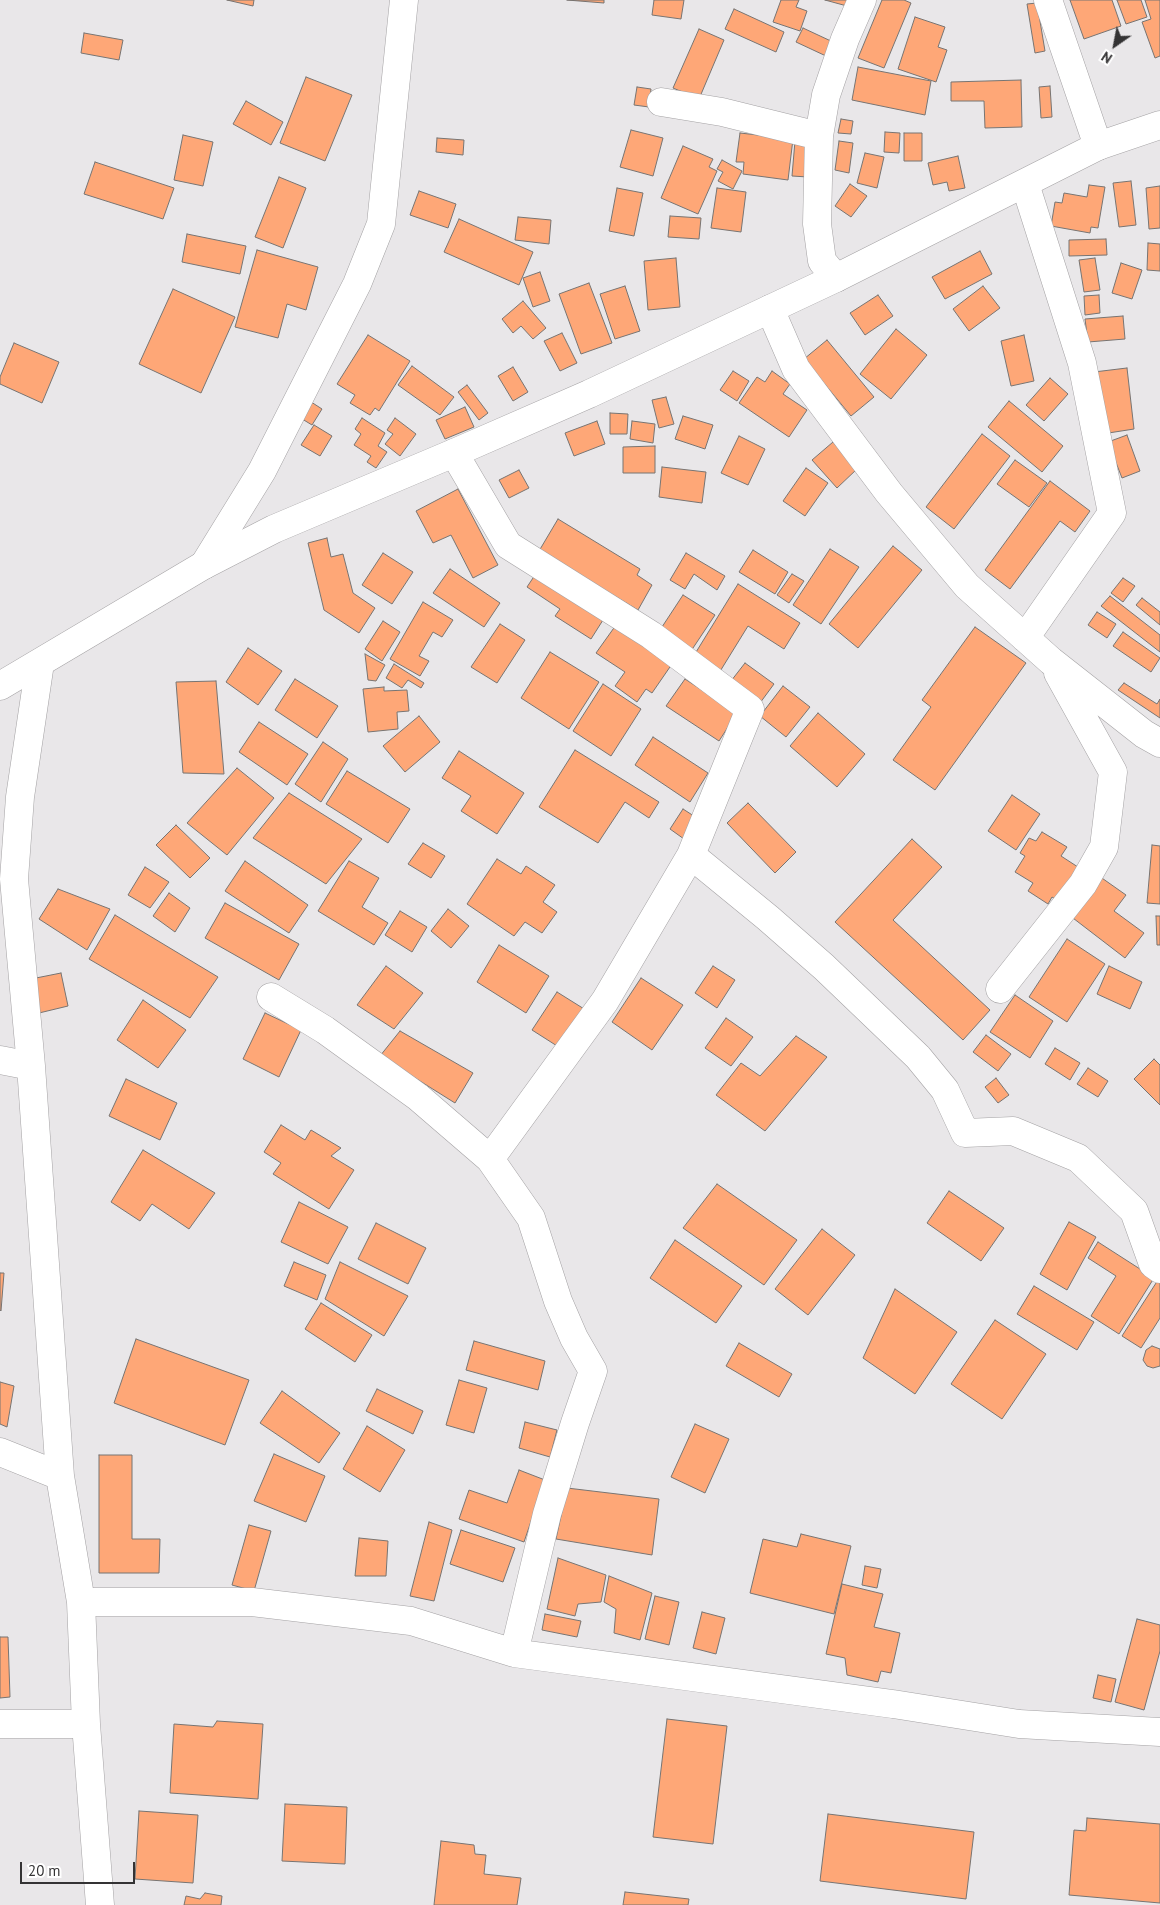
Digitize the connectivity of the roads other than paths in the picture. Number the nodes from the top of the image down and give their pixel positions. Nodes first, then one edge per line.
1 (404, 0) edge
2 (862, 0) edge
3 (1048, 0) edge
4 (661, 102) dead end
5 (1160, 125) edge
6 (819, 136) junction
7 (1098, 146) junction
8 (1025, 184) junction
9 (836, 278) junction
10 (770, 309) junction
11 (454, 454) junction
12 (204, 565) junction
13 (1024, 638) junction
14 (1052, 661) junction
15 (40, 663) junction
16 (0, 686) edge
17 (1160, 743) edge
18 (691, 855) junction
19 (1000, 989) dead end
20 (271, 997) dead end
21 (0, 1060) edge
22 (31, 1066) junction
23 (490, 1159) junction
24 (1160, 1269) edge
25 (0, 1452) edge
26 (60, 1476) junction
27 (81, 1602) junction
28 (514, 1653) junction
29 (0, 1724) edge
30 (86, 1724) junction
31 (1160, 1732) edge
32 (100, 1905) edge

1 - 12 street
2 - 6 street
3 - 7 street
4 - 6 street
5 - 7 street
6 - 9 street
7 - 8 street
8 - 9 street
8 - 13 street
9 - 10 street
10 - 11 street
10 - 13 street
11 - 12 street
11 - 18 street
12 - 15 street
13 - 14 street
14 - 17 street
14 - 19 street
15 - 16 street
15 - 22 street
18 - 23 street
18 - 24 street
20 - 23 street
21 - 22 street
22 - 26 street
23 - 28 street
25 - 26 street
26 - 27 street
27 - 28 street
27 - 30 street
28 - 31 street
29 - 30 street
30 - 32 street

